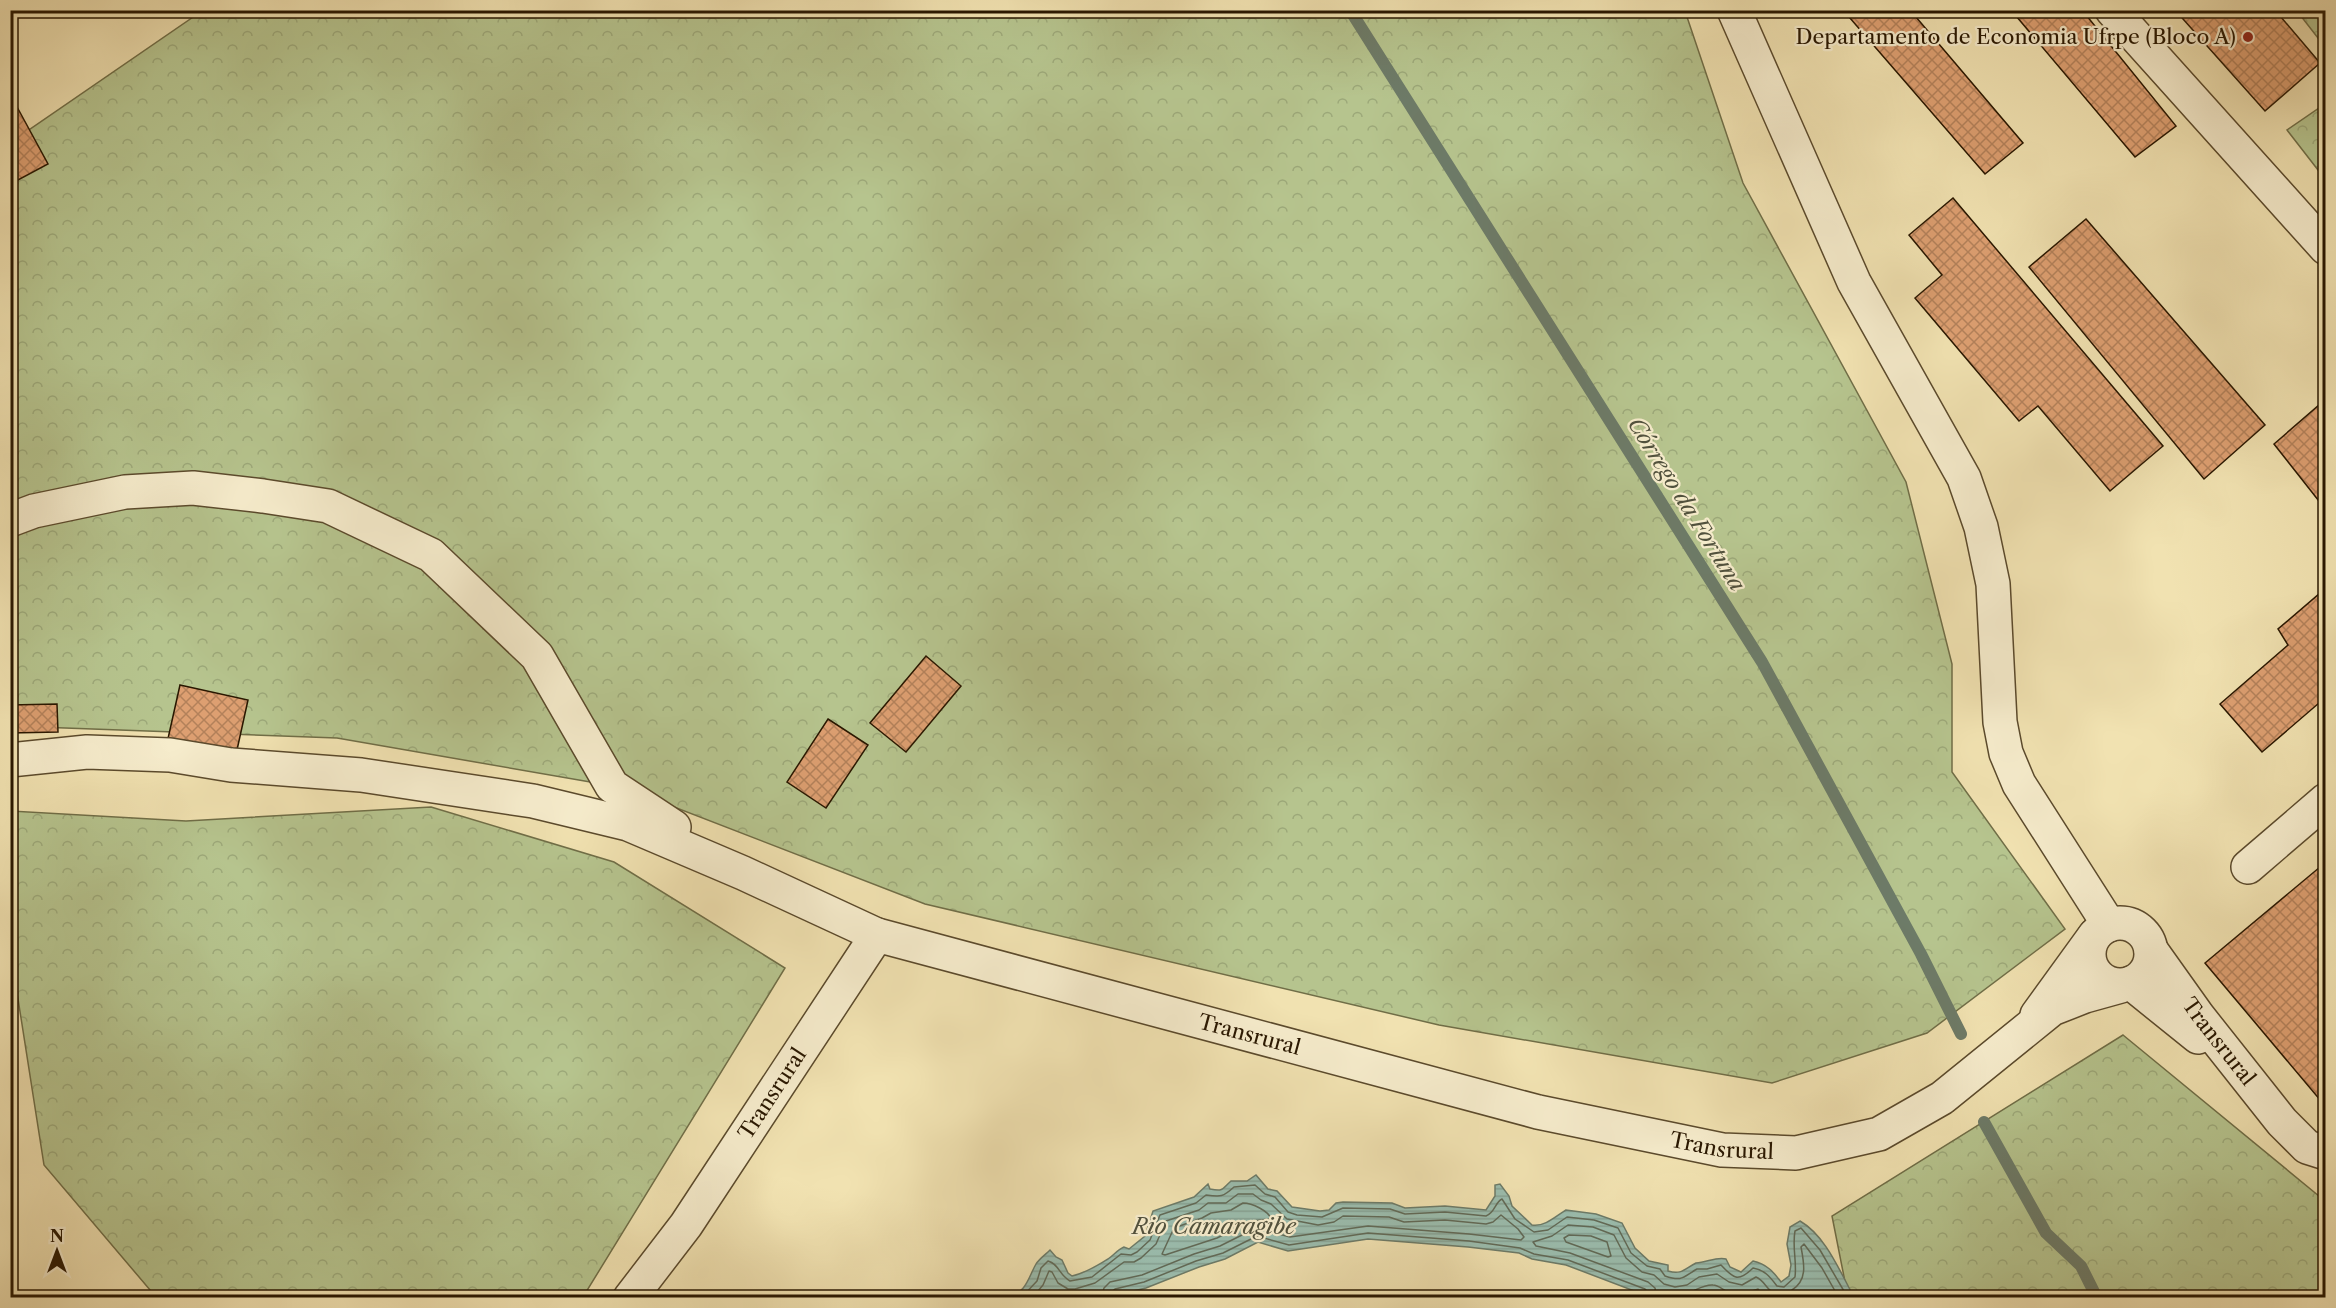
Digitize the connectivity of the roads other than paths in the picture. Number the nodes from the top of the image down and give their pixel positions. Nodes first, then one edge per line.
1 (1734, 10) edge
2 (2112, 10) edge
3 (2325, 248) edge
4 (10, 520) edge
5 (10, 760) edge
6 (2325, 800) edge
7 (2248, 867) dead end
8 (743, 873) junction
9 (2102, 930) junction
10 (877, 935) junction
11 (2151, 950) junction
12 (2126, 984) junction
13 (2025, 1031) junction
14 (2255, 1088) junction
15 (2325, 1153) edge
16 (630, 1298) edge

1 - 9 lane
2 - 3 lane
4 - 8 lane
5 - 8 lane
6 - 7 lane
8 - 10 lane
9 - 11 lane, Transrural
9 - 12 lane
9 - 13 lane, Transrural
10 - 13 lane, Transrural
10 - 16 lane, Transrural
11 - 12 lane
11 - 14 lane, Transrural
12 - 13 lane, Transrural
12 - 14 lane, Transrural
14 - 15 lane

